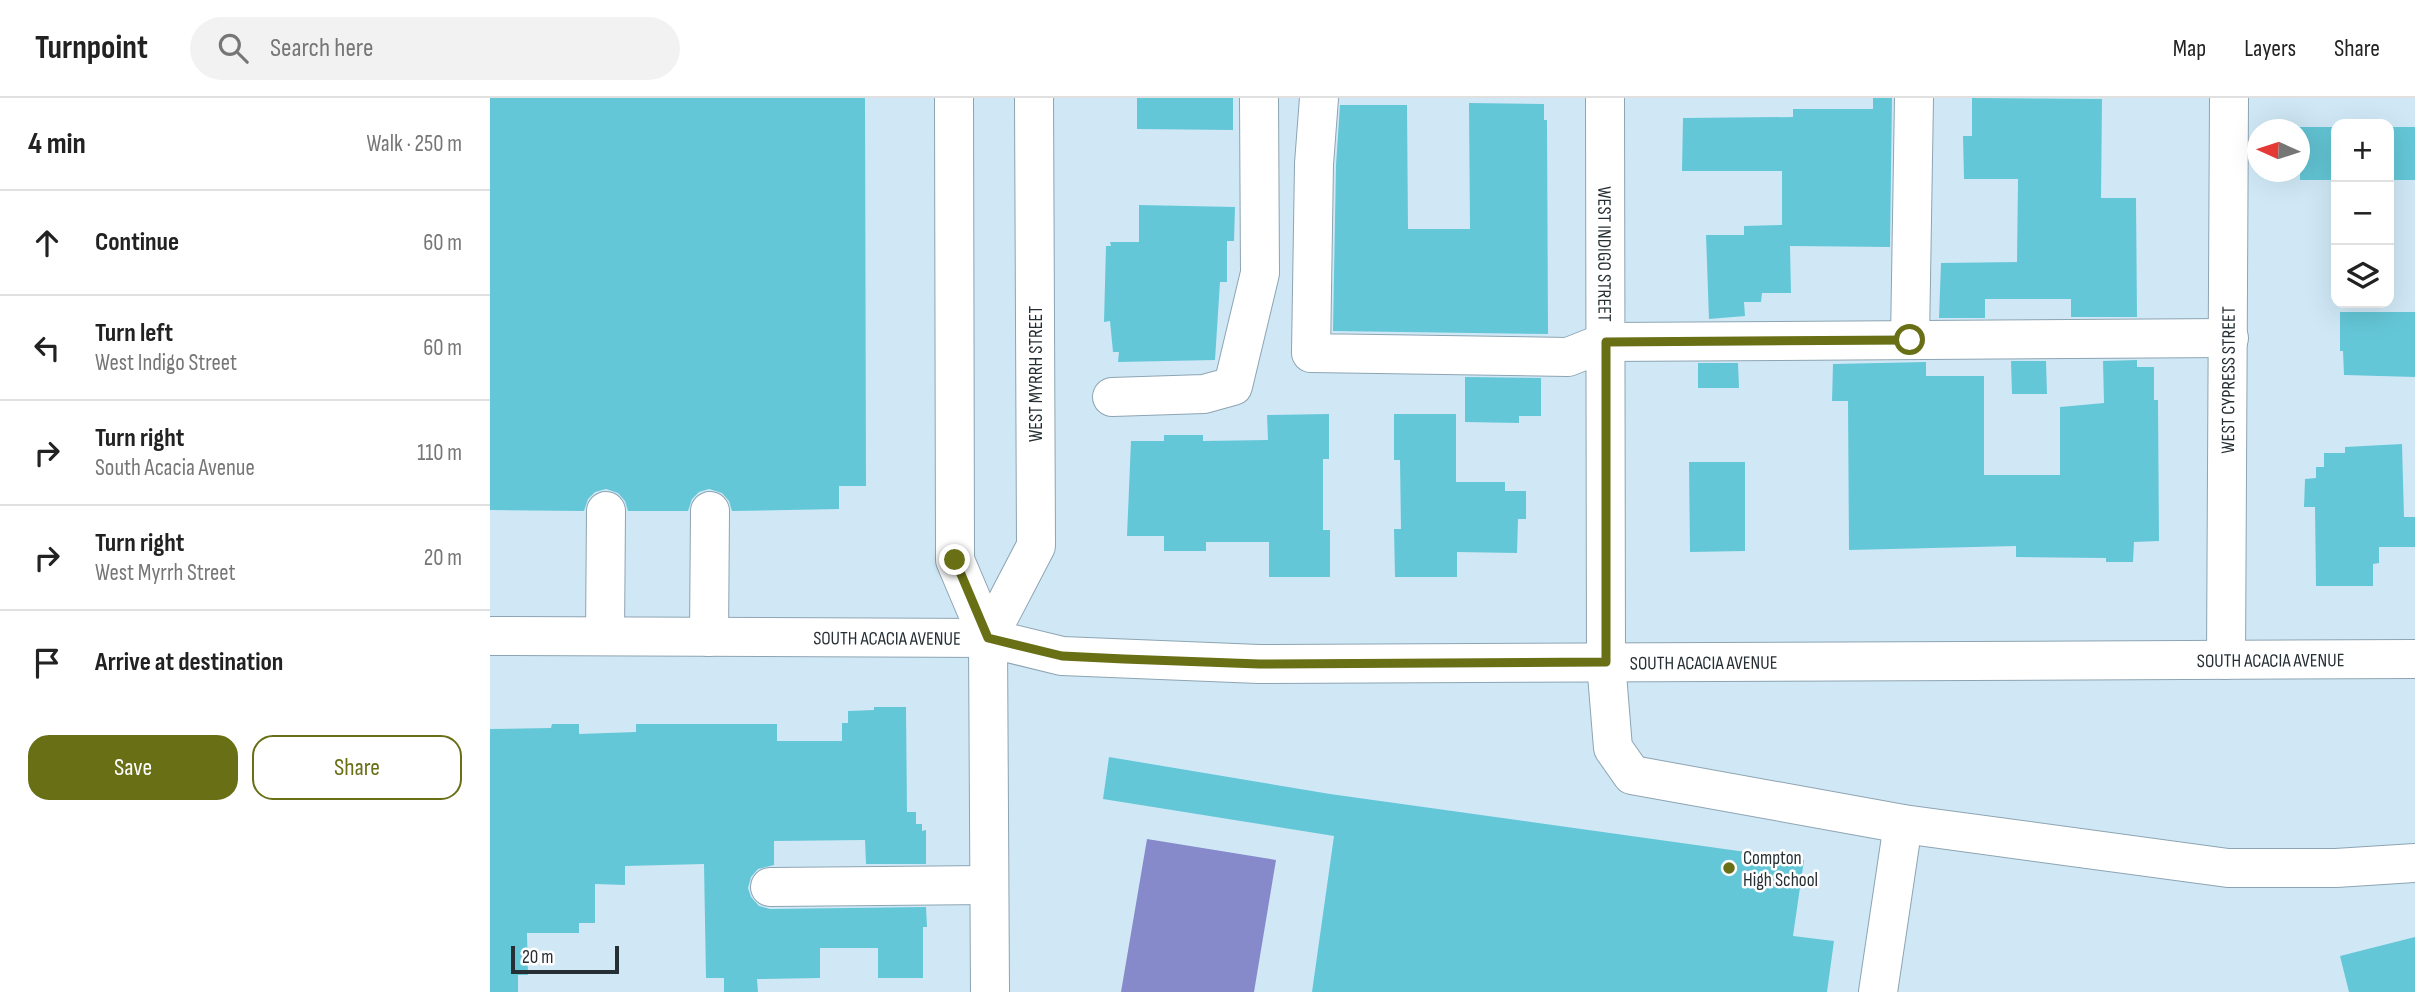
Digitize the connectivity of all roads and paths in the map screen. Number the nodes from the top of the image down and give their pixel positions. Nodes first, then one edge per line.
1 (954, 98) edge
2 (1034, 98) edge
3 (1259, 98) edge
4 (1319, 98) edge
5 (1605, 98) edge
6 (1913, 98) edge
7 (2229, 98) edge
8 (2229, 338) junction
9 (1910, 340) junction
10 (1606, 342) junction
11 (1112, 397) dead end
12 (606, 511) dead end
13 (710, 511) dead end
14 (490, 636) edge
15 (604, 636) junction
16 (709, 637) junction
17 (988, 638) junction
18 (2415, 659) edge
19 (2226, 660) junction
20 (1606, 662) junction
21 (1903, 824) junction
22 (2415, 863) edge
23 (989, 886) junction
24 (770, 887) dead end
25 (990, 992) edge
26 (1878, 992) edge

1 - 17 street, WEST MYRRH STREET
2 - 17 street, WEST MYRRH STREET
3 - 11 street
4 - 10 street
5 - 10 street, WEST INDIGO STREET
6 - 9 street
7 - 8 street, WEST CYPRESS STREET
8 - 9 street
8 - 19 street, WEST CYPRESS STREET
9 - 10 street
10 - 20 street, WEST INDIGO STREET
12 - 15 street
13 - 16 street
14 - 15 street, SOUTH ACACIA AVENUE
15 - 16 street, SOUTH ACACIA AVENUE
16 - 17 street, SOUTH ACACIA AVENUE
17 - 20 street, SOUTH ACACIA AVENUE
17 - 23 street, WEST MYRRH STREET
18 - 19 street, SOUTH ACACIA AVENUE
19 - 20 street, SOUTH ACACIA AVENUE
20 - 21 street, WEST INDIGO STREET
21 - 22 street, WEST INDIGO STREET
21 - 26 street
23 - 24 street
23 - 25 street, WEST MYRRH STREET

